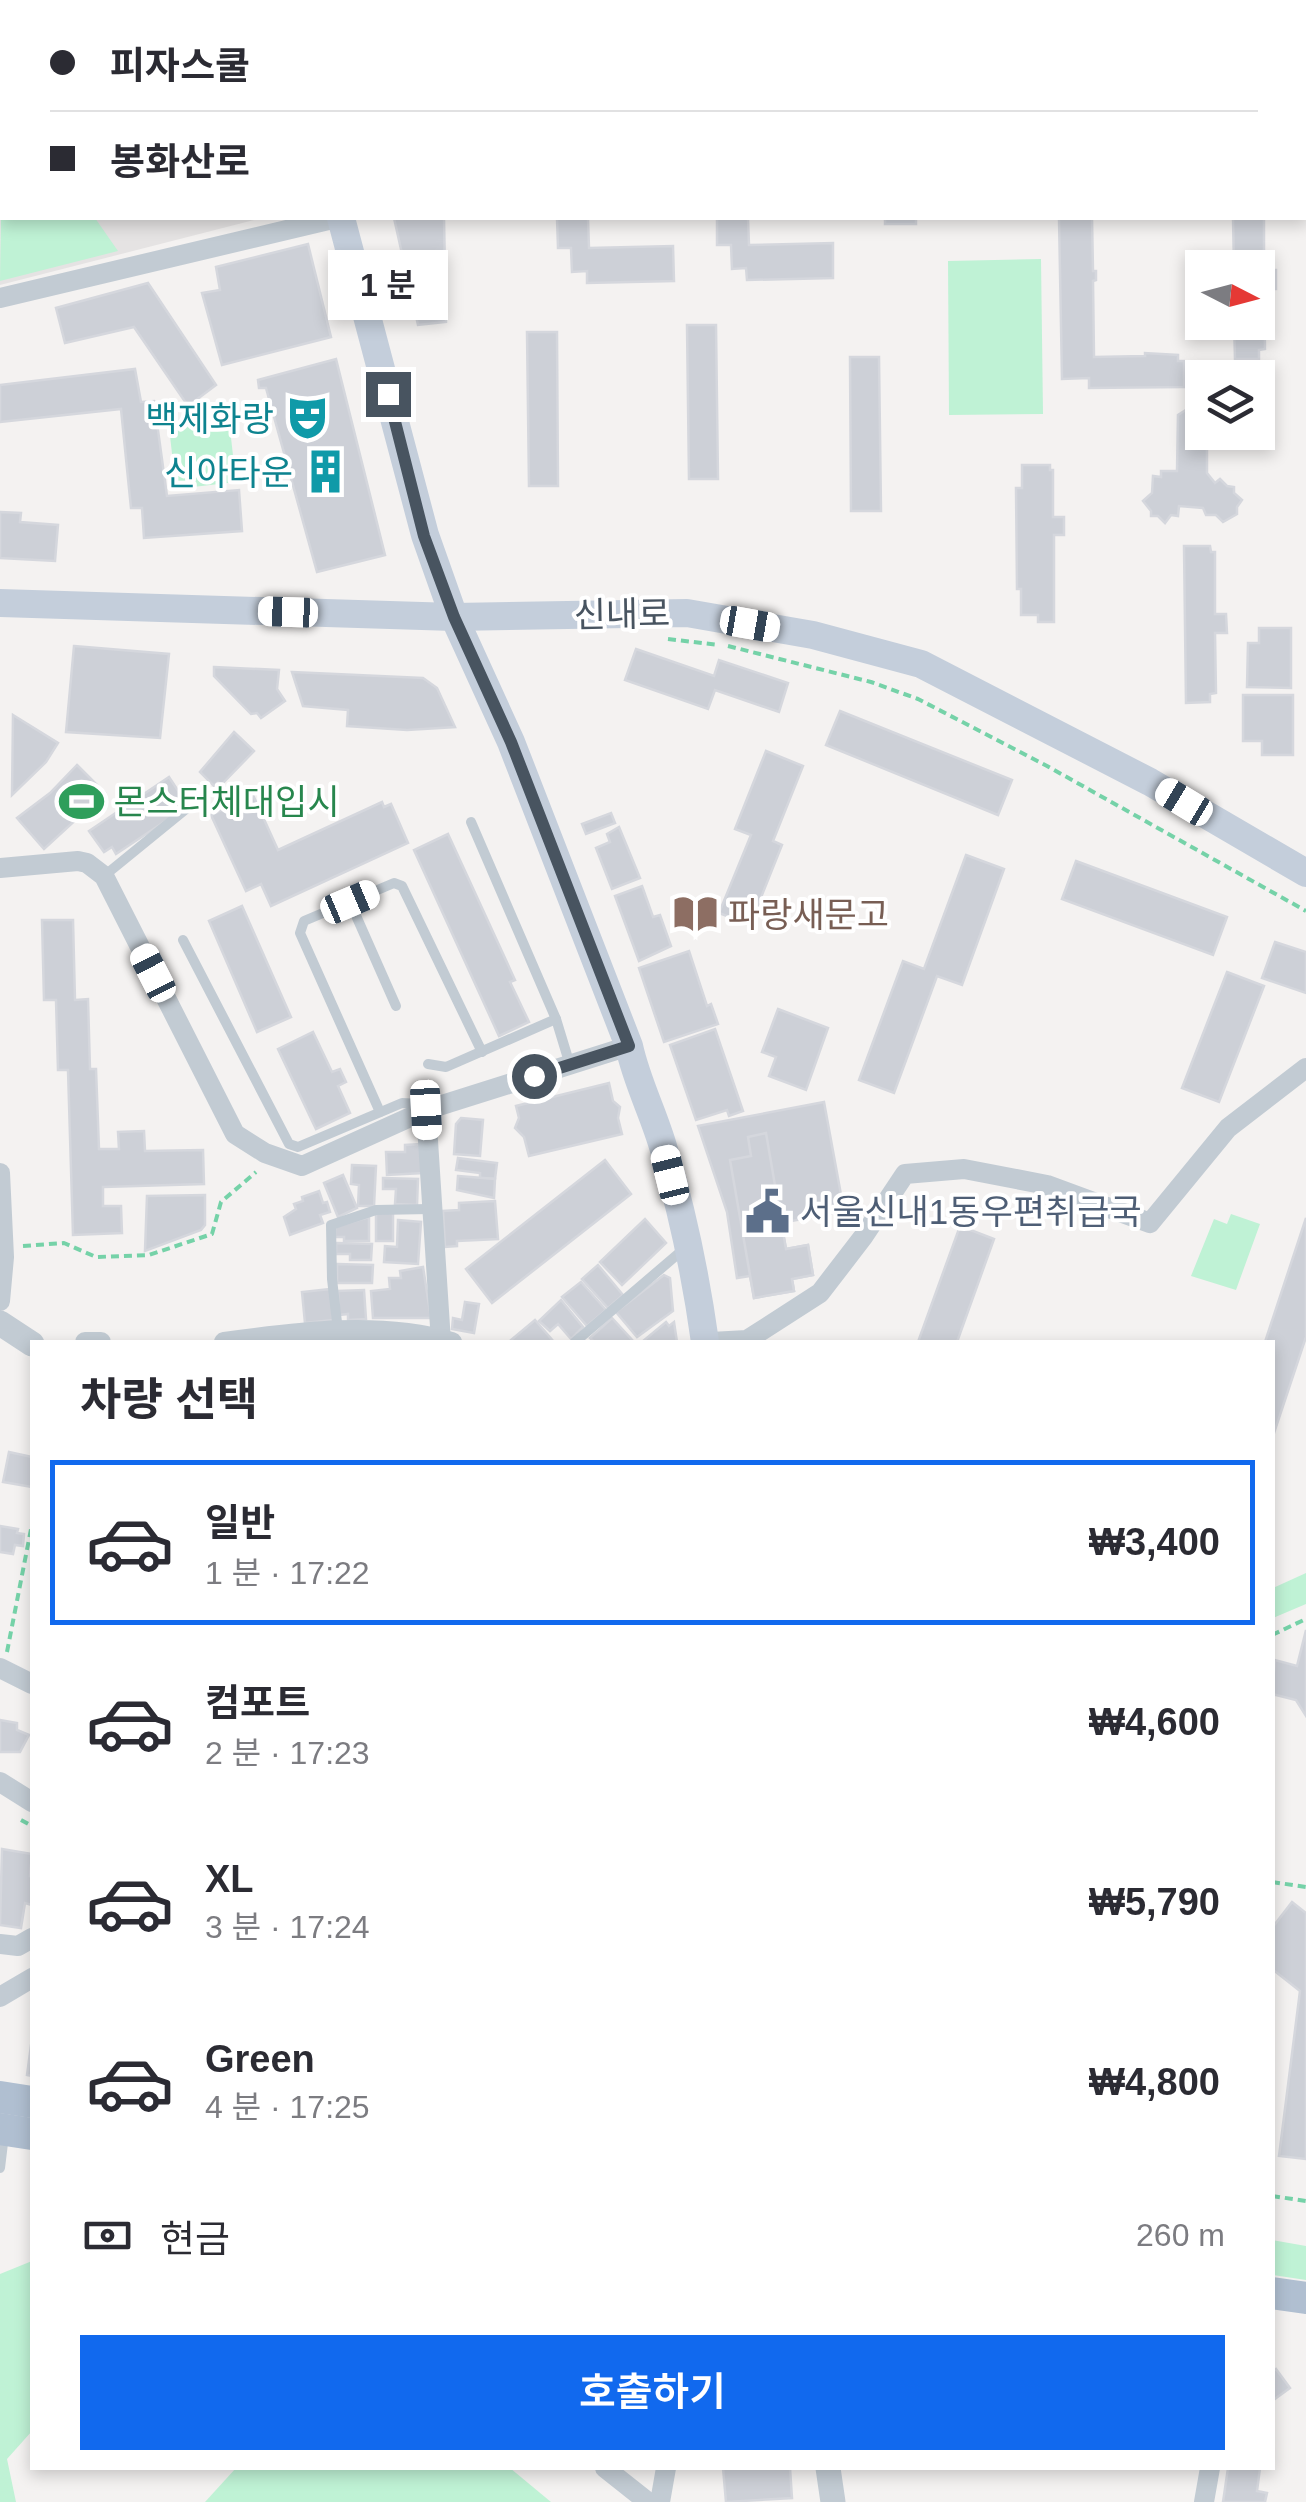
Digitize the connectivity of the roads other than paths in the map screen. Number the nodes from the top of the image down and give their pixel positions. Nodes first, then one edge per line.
1 (331, 220) edge
2 (340, 220) edge
3 (0, 298) edge
4 (0, 602) edge
5 (454, 617) junction
6 (207, 792) dead end
7 (471, 822) dead end
8 (0, 868) edge
9 (1306, 873) edge
10 (104, 876) junction
11 (350, 902) junction
12 (183, 940) dead end
13 (396, 1006) dead end
14 (556, 1020) junction
15 (629, 1046) junction
16 (482, 1052) junction
17 (428, 1064) dead end
18 (570, 1066) junction
19 (1306, 1068) edge
20 (426, 1110) junction
21 (380, 1112) junction
22 (0, 1173) edge
23 (430, 1209) junction
24 (689, 1244) junction
25 (2, 1246) edge
26 (0, 1301) edge
27 (0, 1322) edge
28 (338, 1331) junction
29 (245, 1340) edge
30 (437, 1340) edge
31 (445, 1340) edge
32 (577, 1340) edge
33 (708, 1340) edge
34 (747, 1340) edge
35 (30, 1343) edge
36 (2, 1664) edge
37 (30, 1683) edge
38 (0, 1782) edge
39 (30, 1801) edge
40 (30, 1939) edge
41 (0, 1944) edge
42 (30, 1979) edge
43 (0, 1997) edge
44 (30, 2104) edge
45 (9, 2122) edge
46 (0, 2168) edge
47 (1275, 2294) edge
48 (1306, 2298) edge
49 (607, 2470) edge
50 (666, 2470) edge
51 (828, 2470) edge
52 (1210, 2470) edge
53 (648, 2502) edge
54 (660, 2502) edge
55 (833, 2502) edge
56 (1204, 2502) edge

1 - 3 street
2 - 5 main road
4 - 5 main road, 신내로
5 - 9 main road, 신내로
5 - 15 main road
6 - 10 lane
7 - 14 lane
8 - 10 street
10 - 20 street
11 - 13 lane
11 - 16 lane
11 - 21 lane
12 - 21 lane
14 - 16 lane
14 - 18 lane
15 - 18 street
15 - 24 main road
16 - 17 lane
18 - 20 street
19 - 34 street
20 - 21 lane
20 - 23 street
22 - 25 street
23 - 28 lane
23 - 31 street
24 - 32 lane
24 - 33 main road
25 - 26 street
27 - 35 street
28 - 29 street
28 - 30 street
36 - 37 street
38 - 39 street
40 - 41 street
42 - 43 street
44 - 45 main road
45 - 46 lane
47 - 48 main road
49 - 53 street
50 - 54 street
51 - 55 street
52 - 56 street

